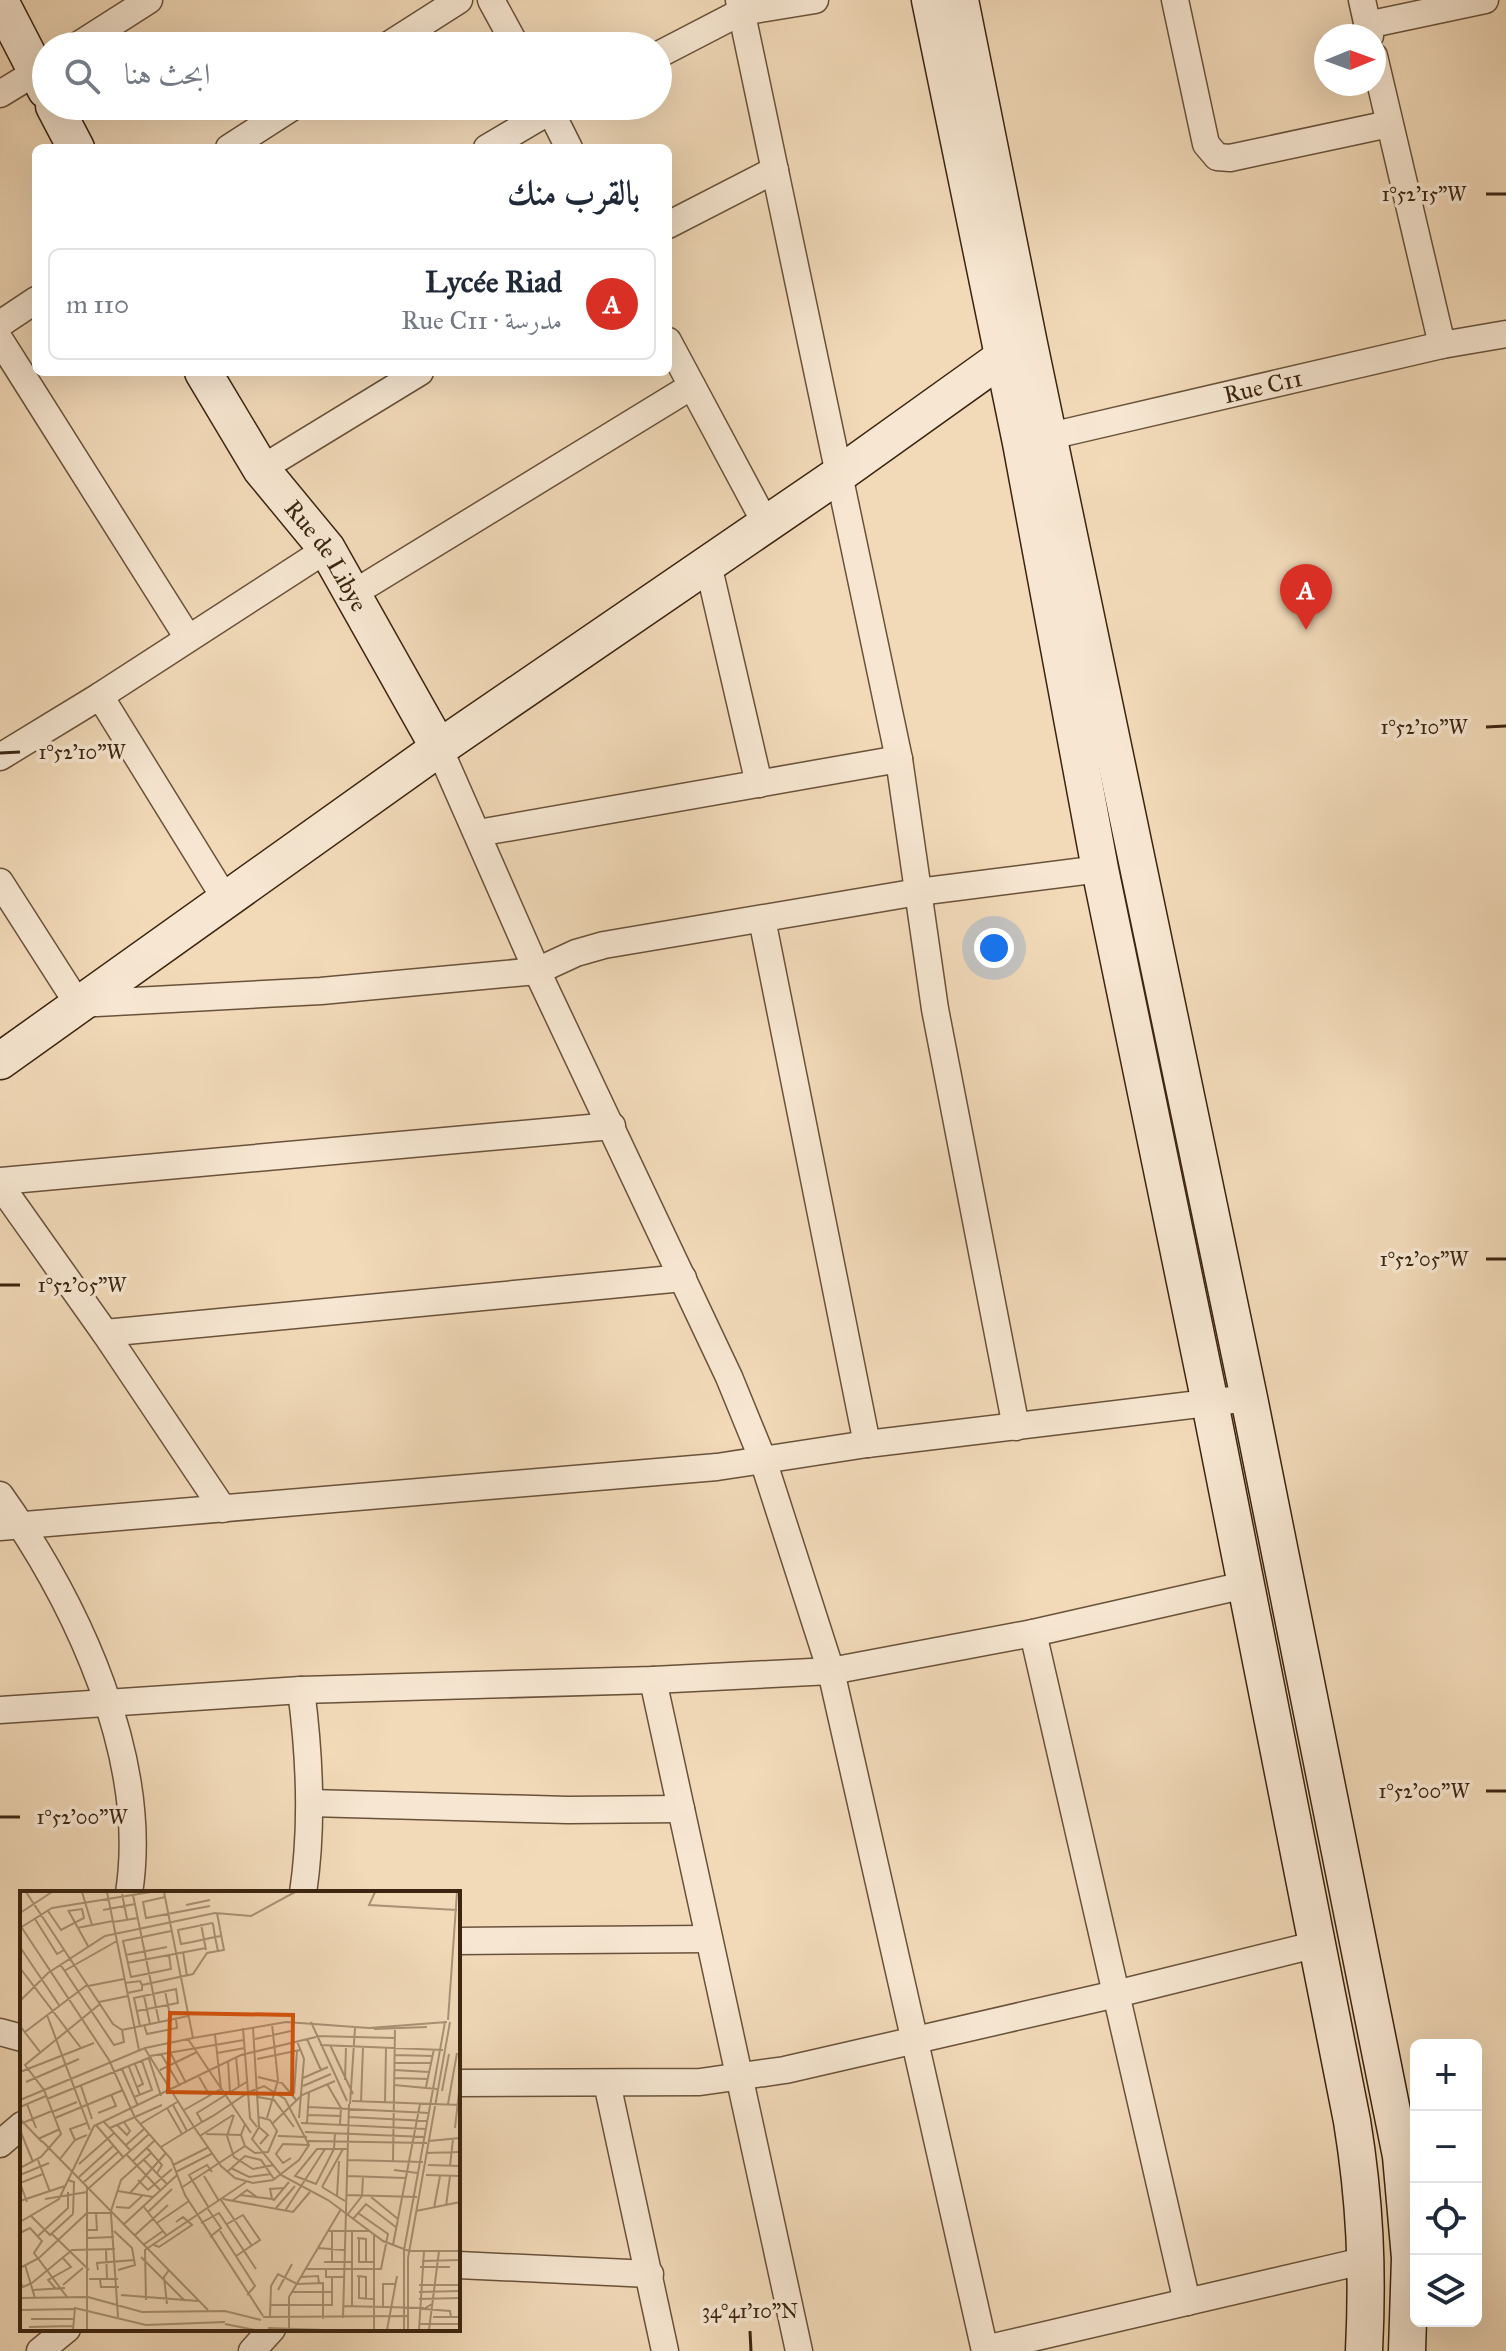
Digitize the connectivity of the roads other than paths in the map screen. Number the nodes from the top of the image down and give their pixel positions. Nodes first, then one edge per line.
1 (149, 0) edge
2 (459, 0) edge
3 (491, 0) edge
4 (815, 0) edge
5 (930, 0) edge
6 (960, 0) edge
7 (1175, 0) edge
8 (1485, 0) edge
9 (0, 1) edge
10 (740, 6) edge
11 (1366, 20) edge
12 (99, 32) edge
13 (409, 32) edge
14 (508, 32) edge
15 (672, 47) edge
16 (32, 57) edge
17 (32, 81) edge
18 (0, 94) edge
19 (1383, 96) edge
20 (61, 120) edge
21 (272, 120) edge
22 (531, 120) edge
23 (557, 120) edge
24 (1389, 124) junction
25 (74, 144) edge
26 (235, 144) edge
27 (493, 144) edge
28 (567, 144) edge
29 (775, 170) junction
30 (672, 223) edge
31 (32, 303) edge
32 (0, 324) edge
33 (1506, 334) edge
34 (0, 340) edge
35 (1442, 345) junction
36 (672, 348) edge
37 (1015, 349) junction
38 (205, 376) edge
39 (413, 376) edge
40 (692, 386) junction
41 (1035, 440) junction
42 (261, 469) junction
43 (841, 473) junction
44 (766, 524) junction
45 (327, 549) junction
46 (708, 564) junction
47 (354, 593) junction
48 (188, 638) junction
49 (100, 696) junction
50 (439, 748) junction
51 (0, 757) edge
52 (899, 759) junction
53 (759, 784) junction
54 (478, 833) junction
55 (1100, 869) junction
56 (0, 882) edge
57 (918, 892) junction
58 (226, 900) junction
59 (762, 919) junction
60 (537, 971) junction
61 (78, 1004) junction
62 (0, 1061) edge
63 (612, 1126) junction
64 (0, 1183) edge
65 (683, 1278) junction
66 (105, 1333) junction
67 (1249, 1398) junction
68 (1210, 1403) junction
69 (1016, 1427) junction
70 (867, 1444) junction
71 (763, 1460) junction
72 (0, 1495) edge
73 (223, 1509) junction
74 (11, 1527) edge
75 (1245, 1585) junction
76 (1033, 1633) junction
77 (831, 1671) junction
78 (653, 1680) junction
79 (301, 1690) junction
80 (107, 1705) junction
81 (0, 1710) edge
82 (310, 1803) junction
83 (681, 1809) junction
84 (129, 1891) edge
85 (303, 1891) edge
86 (708, 1939) junction
87 (460, 1941) edge
88 (1318, 1944) junction
89 (1116, 1994) junction
90 (0, 2032) edge
91 (20, 2037) edge
92 (916, 2039) junction
93 (738, 2078) junction
94 (460, 2083) edge
95 (607, 2083) junction
96 (20, 2127) edge
97 (0, 2144) edge
98 (1367, 2260) junction
99 (460, 2265) edge
100 (650, 2274) junction
101 (1187, 2302) junction
102 (65, 2331) edge
103 (270, 2331) edge
104 (985, 2350) edge
105 (40, 2351) edge
106 (252, 2351) edge
107 (665, 2351) edge
108 (799, 2351) edge
109 (1364, 2351) edge
110 (1407, 2351) edge

1 - 12 street
2 - 13 street
3 - 14 street
4 - 10 street
5 - 37 main road
6 - 37 main road
7 - 24 street
8 - 11 street
9 - 16 main road
10 - 15 street
10 - 29 street
17 - 18 street
19 - 24 street
20 - 25 main road
21 - 26 street
22 - 27 street
23 - 28 street
24 - 35 street
29 - 30 street
29 - 43 street
31 - 32 street
33 - 35 street, Rue C11
34 - 48 street
35 - 41 street, Rue C11
36 - 40 street
37 - 41 main road
37 - 43 main road
38 - 42 main road, Rue de Libye
39 - 42 street
40 - 44 street
40 - 47 street
41 - 55 main road
41 - 67 main road
42 - 45 main road, Rue de Libye
43 - 44 main road
43 - 52 street
44 - 46 main road
45 - 47 main road, Rue de Libye
45 - 48 street
46 - 50 main road
46 - 53 street
47 - 50 main road, Rue de Libye
48 - 49 street
49 - 51 street
49 - 58 street
50 - 54 street
50 - 58 main road
52 - 53 street
52 - 57 street
53 - 54 street
54 - 60 street
55 - 57 street
55 - 68 main road
56 - 61 street
57 - 59 street
57 - 69 street
58 - 61 main road
59 - 60 street
59 - 70 street
60 - 61 street
60 - 63 street
61 - 62 main road
63 - 64 street
63 - 65 street
64 - 66 street
65 - 66 street
65 - 71 street
66 - 73 street
67 - 68 street
67 - 110 main road
68 - 69 street
68 - 75 main road
69 - 70 street
70 - 71 street
71 - 73 street
71 - 77 street
72 - 74 street
73 - 74 street
74 - 80 street
75 - 76 street
75 - 88 main road
76 - 77 street
76 - 89 street
77 - 78 street
77 - 92 street
78 - 79 street
78 - 83 street
79 - 80 street
79 - 82 street
80 - 81 street
80 - 84 street
82 - 83 street
82 - 85 street
83 - 86 street
86 - 87 street
86 - 93 street
88 - 89 street
88 - 98 main road
89 - 92 street
89 - 101 street
90 - 91 street
92 - 93 street
92 - 104 street
93 - 95 street
93 - 108 street
94 - 95 street
95 - 100 street
96 - 97 street
98 - 101 street
98 - 109 main road
99 - 100 street
100 - 107 street
101 - 104 street
102 - 105 street
103 - 106 street

